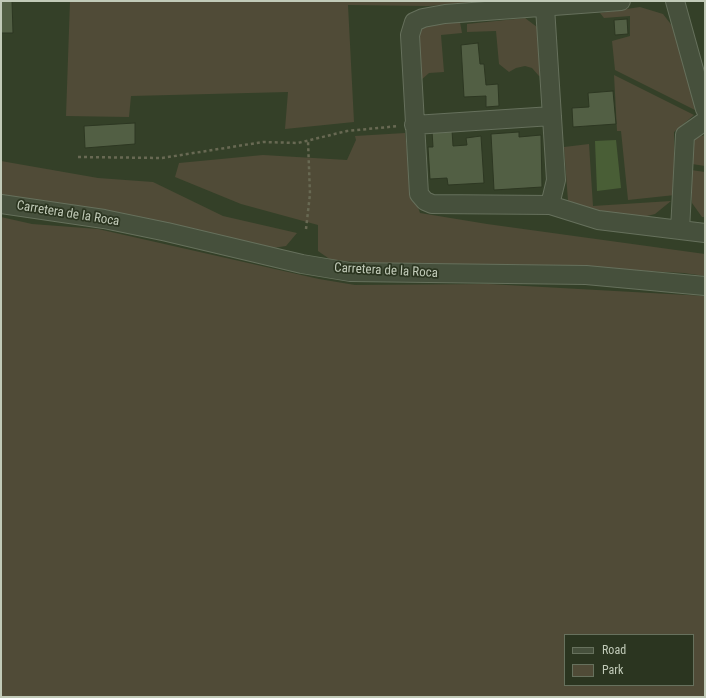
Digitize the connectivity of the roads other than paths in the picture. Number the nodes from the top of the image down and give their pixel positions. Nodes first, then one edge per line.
1 (621, 1) edge
2 (675, 1) edge
3 (545, 7) junction
4 (705, 109) edge
5 (552, 116) junction
6 (705, 120) edge
7 (414, 124) junction
8 (1, 204) edge
9 (550, 205) junction
10 (680, 230) junction
11 (705, 233) edge
12 (705, 286) edge

1 - 3 street
2 - 4 street
3 - 5 street
3 - 7 street
5 - 7 street
5 - 9 street
6 - 10 street
7 - 9 street
8 - 12 street, Carretera de la Roca
9 - 10 street
10 - 11 street

